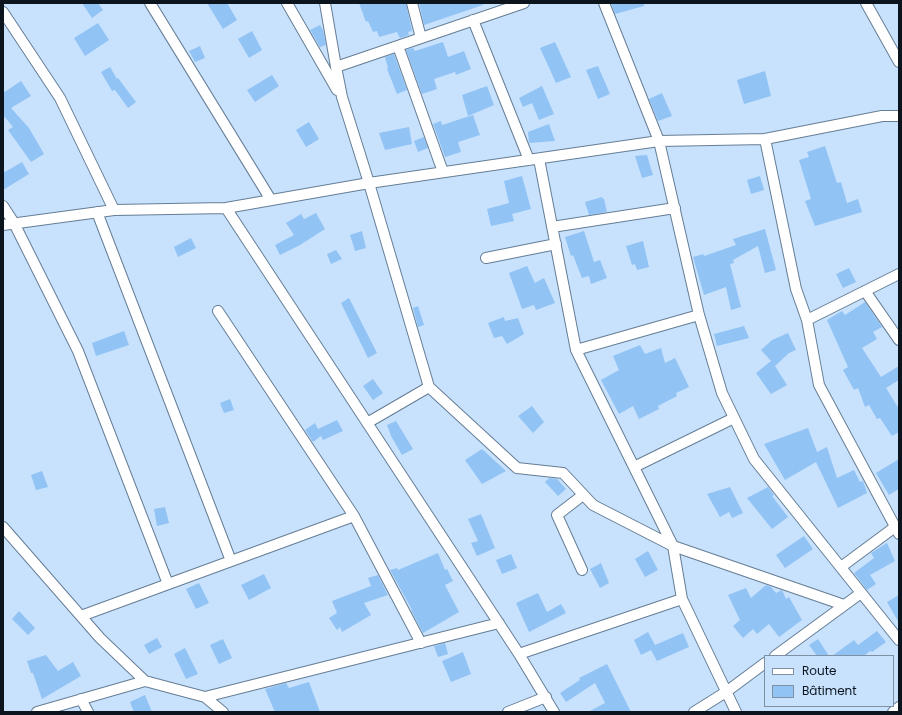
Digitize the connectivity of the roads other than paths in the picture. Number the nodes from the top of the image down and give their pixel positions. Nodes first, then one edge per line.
1 (150, 3) edge
2 (287, 3) edge
3 (325, 3) edge
4 (412, 3) edge
5 (604, 3) edge
6 (866, 3) edge
7 (518, 4) edge
8 (3, 12) edge
9 (473, 20) junction
10 (421, 38) junction
11 (398, 46) junction
12 (899, 62) edge
13 (336, 67) junction
14 (342, 97) junction
15 (899, 116) edge
16 (766, 139) junction
17 (659, 141) junction
18 (540, 159) junction
19 (528, 160) junction
20 (443, 172) junction
21 (369, 183) junction
22 (271, 200) junction
23 (3, 206) edge
24 (226, 208) junction
25 (675, 208) junction
26 (114, 210) junction
27 (97, 212) junction
28 (14, 224) junction
29 (3, 225) edge
30 (552, 227) junction
31 (556, 244) junction
32 (486, 258) dead end
33 (899, 274) edge
34 (865, 291) junction
35 (218, 311) dead end
36 (699, 315) junction
37 (807, 320) junction
38 (899, 340) edge
39 (576, 350) junction
40 (429, 387) junction
41 (734, 418) junction
42 (367, 423) junction
43 (634, 467) junction
44 (583, 495) junction
45 (354, 516) junction
46 (3, 527) edge
47 (897, 530) edge
48 (673, 546) junction
49 (231, 561) junction
50 (841, 567) junction
51 (582, 570) dead end
52 (168, 584) junction
53 (861, 593) junction
54 (682, 599) junction
55 (844, 605) junction
56 (81, 616) junction
57 (499, 623) junction
58 (899, 640) edge
59 (421, 643) junction
60 (519, 654) junction
61 (776, 655) edge
62 (764, 664) edge
63 (145, 681) junction
64 (726, 692) junction
65 (205, 697) junction
66 (546, 698) junction
67 (81, 699) junction
68 (899, 707) edge
69 (37, 712) edge
70 (88, 712) edge
71 (223, 712) edge
72 (508, 712) edge
73 (554, 712) edge
74 (694, 712) edge
75 (736, 712) edge
76 (892, 712) edge

1 - 22 street
2 - 14 street
3 - 13 street
4 - 10 street
5 - 17 street
6 - 12 street
7 - 9 street
8 - 26 street
9 - 10 street
9 - 19 street
10 - 11 street
11 - 13 street
11 - 20 street
13 - 14 street
14 - 21 street
15 - 16 street
16 - 17 street
16 - 37 street
17 - 18 street
17 - 25 street
18 - 19 street
18 - 30 street
19 - 20 street
20 - 21 street
21 - 22 street
21 - 40 street
22 - 24 street
23 - 28 street
24 - 26 street
24 - 42 street
25 - 30 street
25 - 36 street
26 - 27 street
27 - 28 street
27 - 49 street
28 - 29 street
28 - 52 street
30 - 31 street
31 - 32 street
31 - 39 street
33 - 34 street
34 - 37 street
34 - 38 street
35 - 45 street
36 - 39 street
36 - 41 street
37 - 47 street
39 - 43 street
40 - 42 street
40 - 44 street
41 - 43 street
41 - 50 street
42 - 57 street
43 - 48 street
44 - 48 street
44 - 51 street
45 - 49 street
45 - 59 street
46 - 56 street
47 - 50 street
48 - 54 street
48 - 55 street
49 - 52 street
50 - 53 street
52 - 56 street
53 - 55 street
53 - 58 street
54 - 60 street
54 - 64 street
55 - 61 street
56 - 63 street
57 - 59 street
57 - 60 street
59 - 65 street
60 - 66 street
62 - 64 street
63 - 65 street
63 - 67 street
64 - 74 street
64 - 75 street
65 - 71 street
66 - 72 street
66 - 73 street
67 - 69 street
67 - 70 street
68 - 76 street

